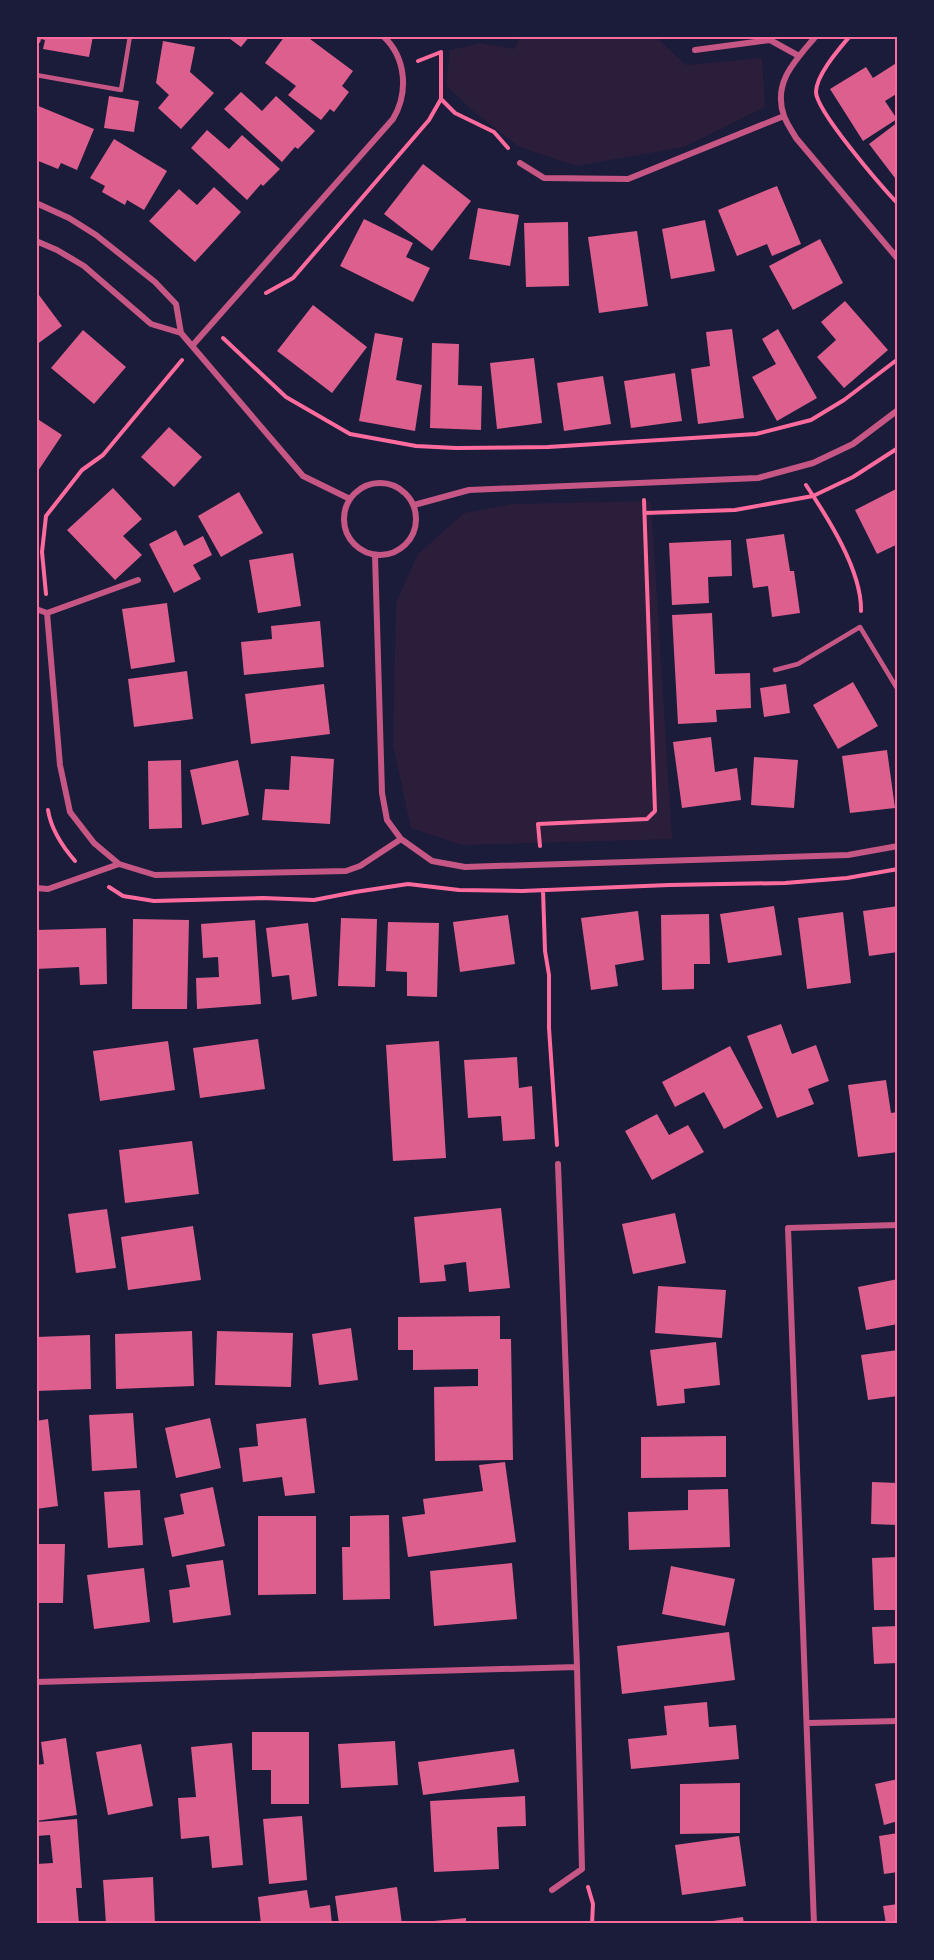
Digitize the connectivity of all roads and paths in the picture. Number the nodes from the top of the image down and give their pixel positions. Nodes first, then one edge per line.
1 (130, 36) edge
2 (383, 36) edge
3 (816, 36) edge
4 (850, 36) edge
5 (695, 50) dead end
6 (799, 56) junction
7 (402, 67) junction
8 (36, 75) edge
9 (441, 99) junction
10 (784, 116) junction
11 (520, 163) joint
12 (36, 203) edge
13 (898, 204) edge
14 (36, 241) edge
15 (898, 259) edge
16 (263, 295) dead end
17 (181, 333) junction
18 (221, 337) dead end
19 (192, 346) junction
20 (898, 359) edge
21 (898, 410) edge
22 (795, 468) junction
23 (644, 483) junction
24 (350, 499) junction
25 (414, 505) junction
26 (36, 551) edge
27 (42, 552) junction
28 (375, 555) junction
29 (138, 580) dead end
30 (36, 609) edge
31 (47, 613) junction
32 (860, 627) junction
33 (775, 670) dead end
34 (898, 690) edge
35 (401, 839) junction
36 (898, 846) edge
37 (119, 864) junction
38 (542, 865) junction
39 (36, 888) edge
40 (558, 1164) joint
41 (898, 1225) edge
42 (577, 1667) junction
43 (36, 1682) edge
44 (898, 1721) edge
45 (808, 1723) junction
46 (582, 1869) junction
47 (552, 1890) dead end
48 (592, 1924) edge
49 (814, 1924) edge

1 - 8 lane
2 - 7 street
3 - 6 street
4 - 13 path
5 - 6 street
6 - 10 street
7 - 9 path
7 - 19 street
9 - 11 path
9 - 16 path
10 - 11 street
10 - 15 street
12 - 17 street
14 - 17 street
17 - 19 street
18 - 20 path
19 - 24 street
19 - 27 path
21 - 22 street
22 - 23 street
22 - 32 path
23 - 25 street
23 - 38 path
24 - 25 street
24 - 28 street
25 - 28 street
26 - 27 path
27 - 31 path
28 - 35 street
29 - 31 street
30 - 31 street
31 - 37 street
32 - 33 lane
32 - 34 lane
35 - 37 street
35 - 38 street
36 - 38 street
37 - 39 street
38 - 40 path
40 - 42 street
41 - 45 street
42 - 43 street
42 - 46 street
44 - 45 street
45 - 49 street
46 - 47 street
46 - 48 path

